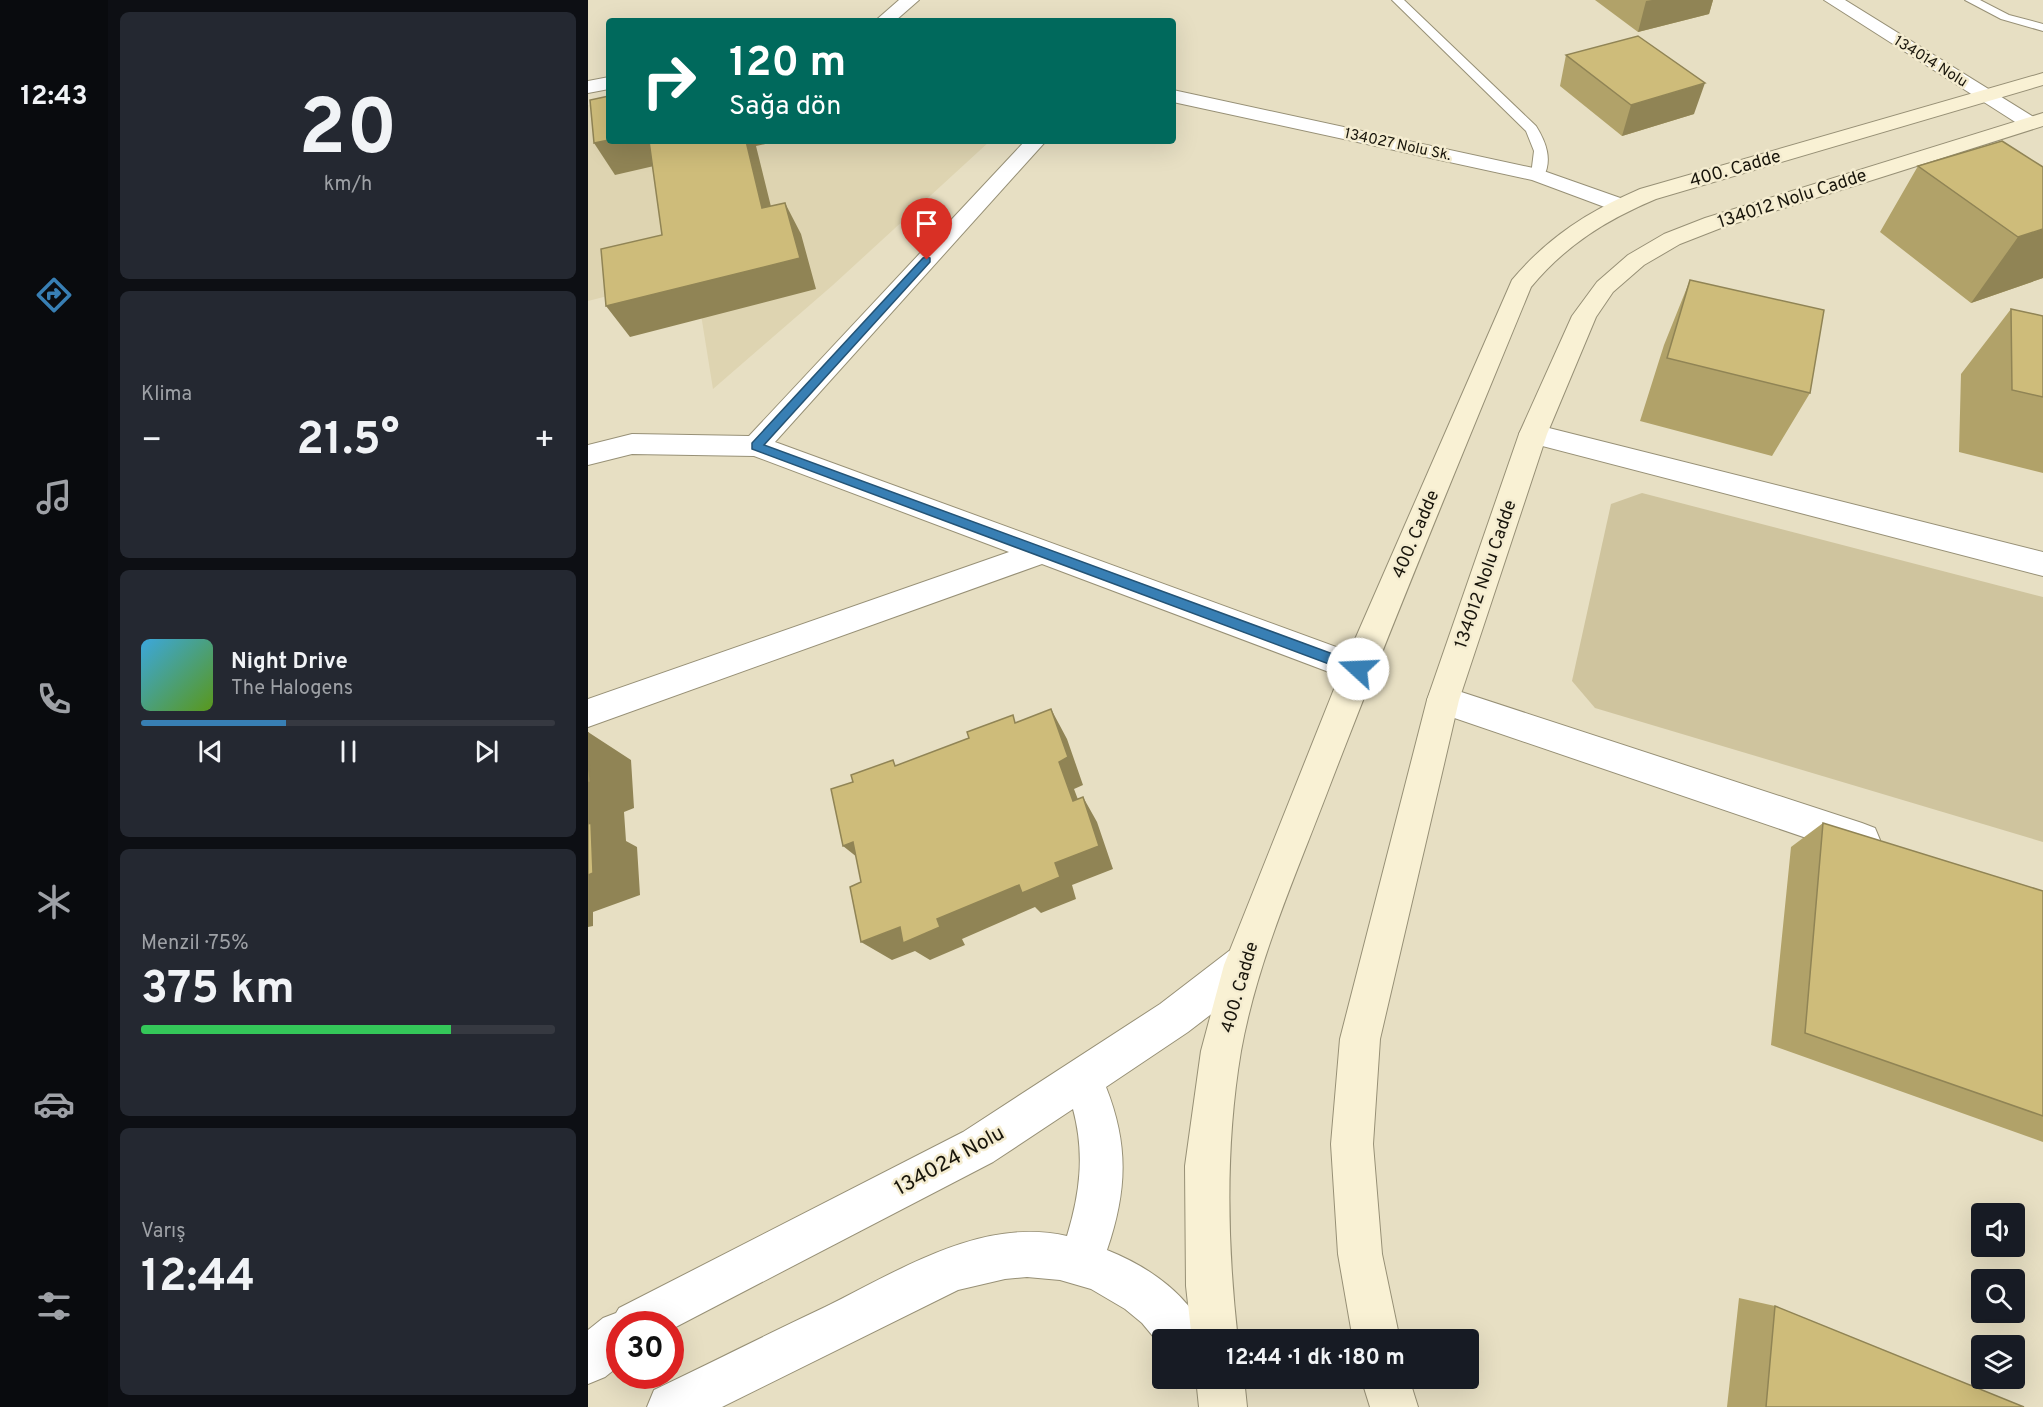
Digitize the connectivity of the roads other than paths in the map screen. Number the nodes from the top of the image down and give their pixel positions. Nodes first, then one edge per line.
1 (910, 0) edge
2 (1398, 0) edge
3 (1833, 0) edge
4 (1971, 0) edge
5 (888, 18) edge
6 (2043, 27) edge
7 (2043, 79) edge
8 (606, 84) edge
9 (588, 87) edge
10 (1986, 96) junction
11 (1176, 97) edge
12 (2036, 121) edge
13 (1033, 144) edge
14 (1538, 175) junction
15 (1618, 205) junction
16 (1533, 434) junction
17 (756, 446) junction
18 (588, 455) edge
19 (1042, 552) junction
20 (2043, 564) edge
21 (1358, 669) junction
22 (1443, 700) junction
23 (588, 713) edge
24 (1896, 851) edge
25 (1243, 964) junction
26 (1083, 1080) junction
27 (1080, 1262) junction
28 (660, 1311) edge
29 (1180, 1329) edge
30 (1214, 1329) edge
31 (1375, 1329) edge
32 (606, 1346) edge
33 (588, 1360) edge
34 (1214, 1389) edge
35 (1221, 1389) edge
36 (1388, 1389) edge
37 (671, 1407) edge
38 (1222, 1407) edge
39 (1394, 1407) edge

1 - 5 street
2 - 14 lane
3 - 10 street, 134014 Nolu
4 - 6 lane
7 - 10 main road, 400. Cadde
8 - 9 street
10 - 12 street, 134014 Nolu
10 - 15 main road, 400. Cadde
11 - 14 street, 134027 Nolu Sk.
12 - 16 main road, 134012 Nolu Cadde
13 - 17 street
14 - 15 street, 134027 Nolu Sk.
15 - 21 main road, 400. Cadde
16 - 20 street
16 - 22 main road, 134012 Nolu Cadde
17 - 18 street
17 - 19 street
19 - 21 street
19 - 23 street
21 - 25 main road, 400. Cadde
22 - 24 street
22 - 31 main road, 134012 Nolu Cadde
25 - 26 street, 134024 Nolu
25 - 30 main road, 400. Cadde
26 - 27 street
26 - 28 street, 134024 Nolu
27 - 29 street
27 - 37 street
32 - 33 street
34 - 38 street
35 - 38 main road
36 - 39 main road

